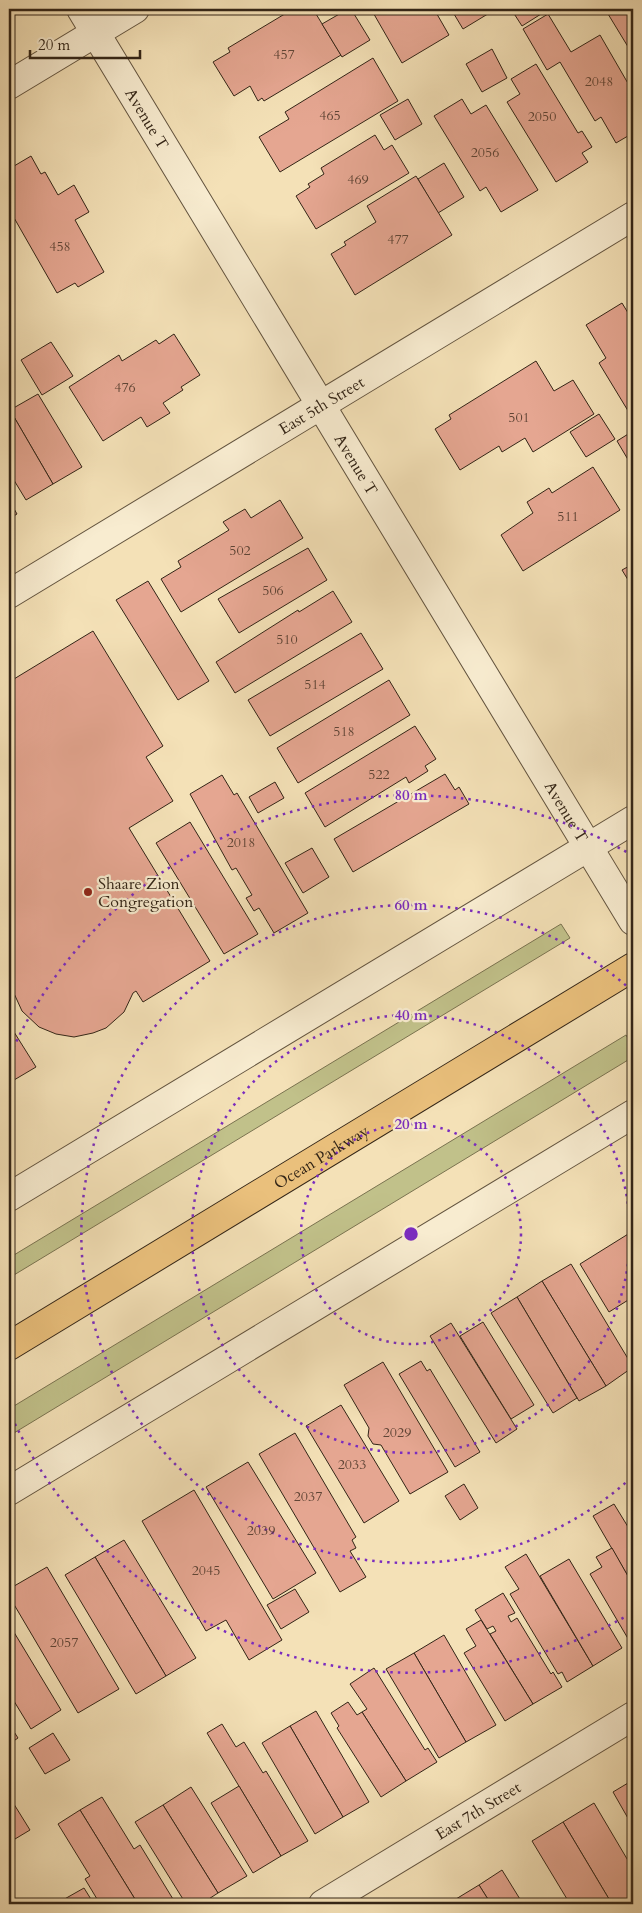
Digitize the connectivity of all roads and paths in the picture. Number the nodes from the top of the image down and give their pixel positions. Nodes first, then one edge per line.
1 (81, 9) edge
2 (135, 9) edge
3 (95, 33) junction
4 (9, 85) edge
5 (633, 216) edge
6 (322, 405) junction
7 (9, 594) edge
8 (633, 820) edge
9 (588, 848) junction
10 (633, 921) edge
11 (633, 967) edge
12 (633, 1114) edge
13 (9, 1197) edge
14 (9, 1346) edge
15 (9, 1491) edge
16 (633, 1716) edge
17 (323, 1904) edge

1 - 3 street, Avenue T
2 - 3 street
3 - 4 street
3 - 6 street, Avenue T
5 - 6 street, East 5th Street
6 - 7 street, East 5th Street
6 - 9 street, Avenue T
8 - 9 street
9 - 10 street, Avenue T
9 - 13 street
11 - 14 main road, Ocean Parkway
12 - 15 street
16 - 17 street, East 7th Street

